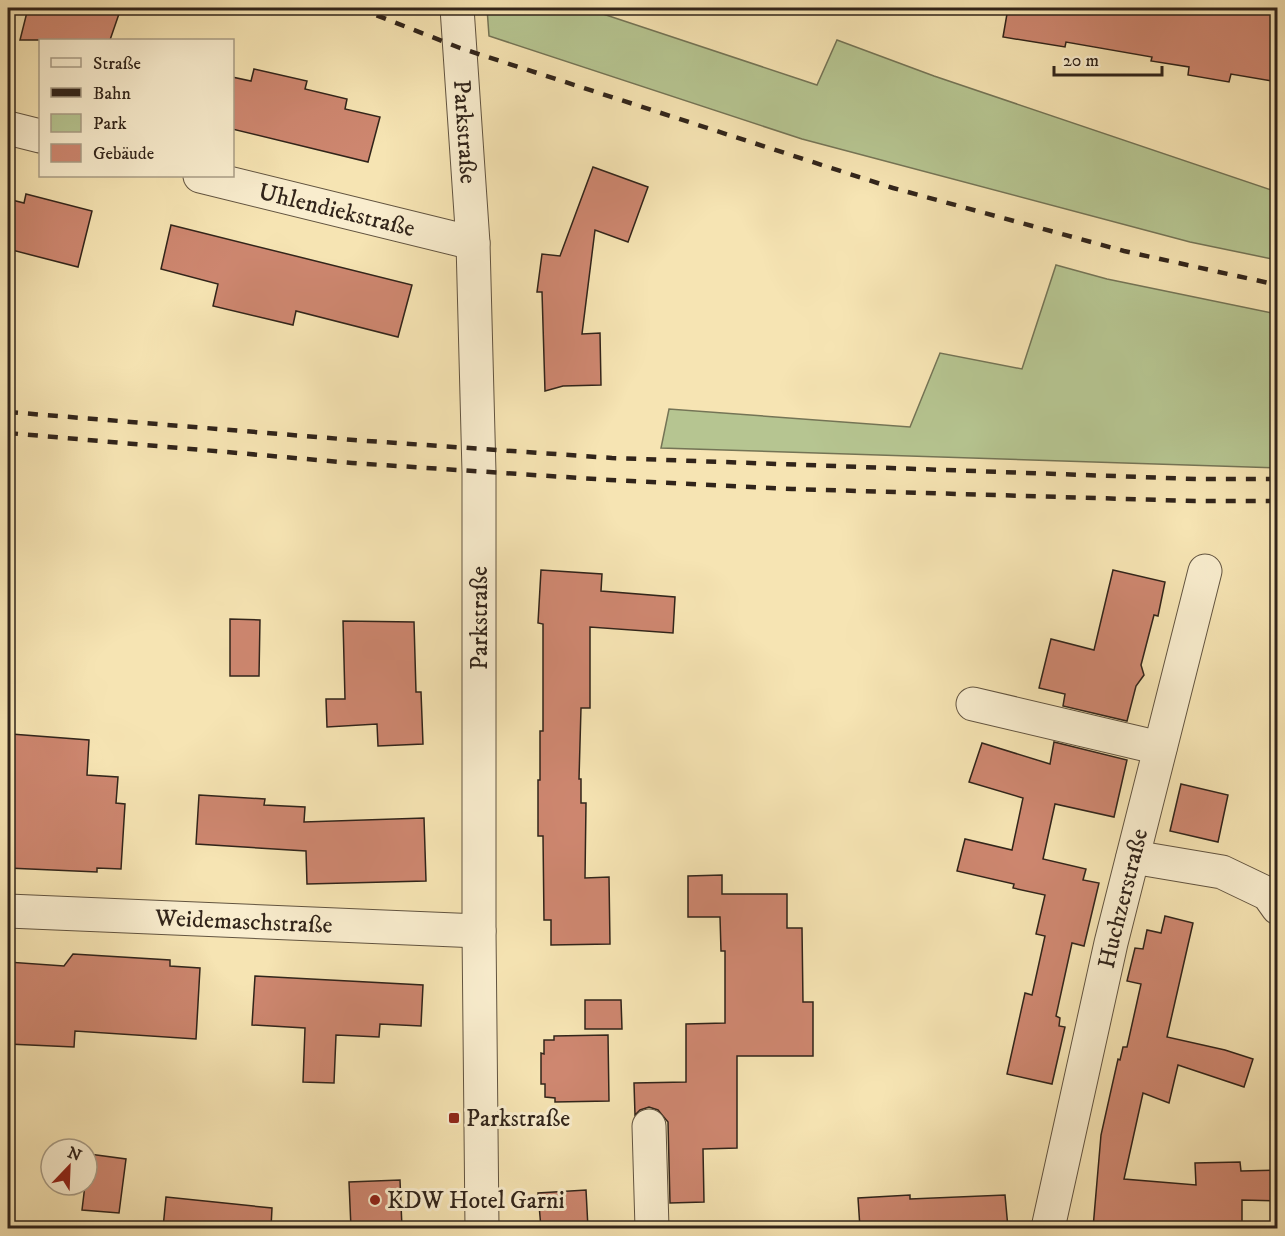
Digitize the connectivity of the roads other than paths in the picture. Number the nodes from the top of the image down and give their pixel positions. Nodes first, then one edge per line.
1 (456, 8) edge
2 (8, 128) edge
3 (39, 136) edge
4 (204, 177) edge
5 (473, 243) junction
6 (1205, 571) dead end
7 (973, 704) dead end
8 (1160, 748) junction
9 (1133, 857) junction
10 (1278, 908) edge
11 (8, 911) edge
12 (479, 931) junction
13 (649, 1126) dead end
14 (482, 1228) edge
15 (652, 1228) edge
16 (1048, 1228) edge

1 - 5 street, Parkstraße
2 - 3 street
4 - 5 street, Uhlendiekstraße
5 - 12 street, Parkstraße
6 - 8 street, Huchzerstraße
7 - 8 street
8 - 9 street, Huchzerstraße
9 - 10 street
9 - 16 street, Huchzerstraße
11 - 12 street, Weidemaschstraße
12 - 14 street, Parkstraße
13 - 15 street

